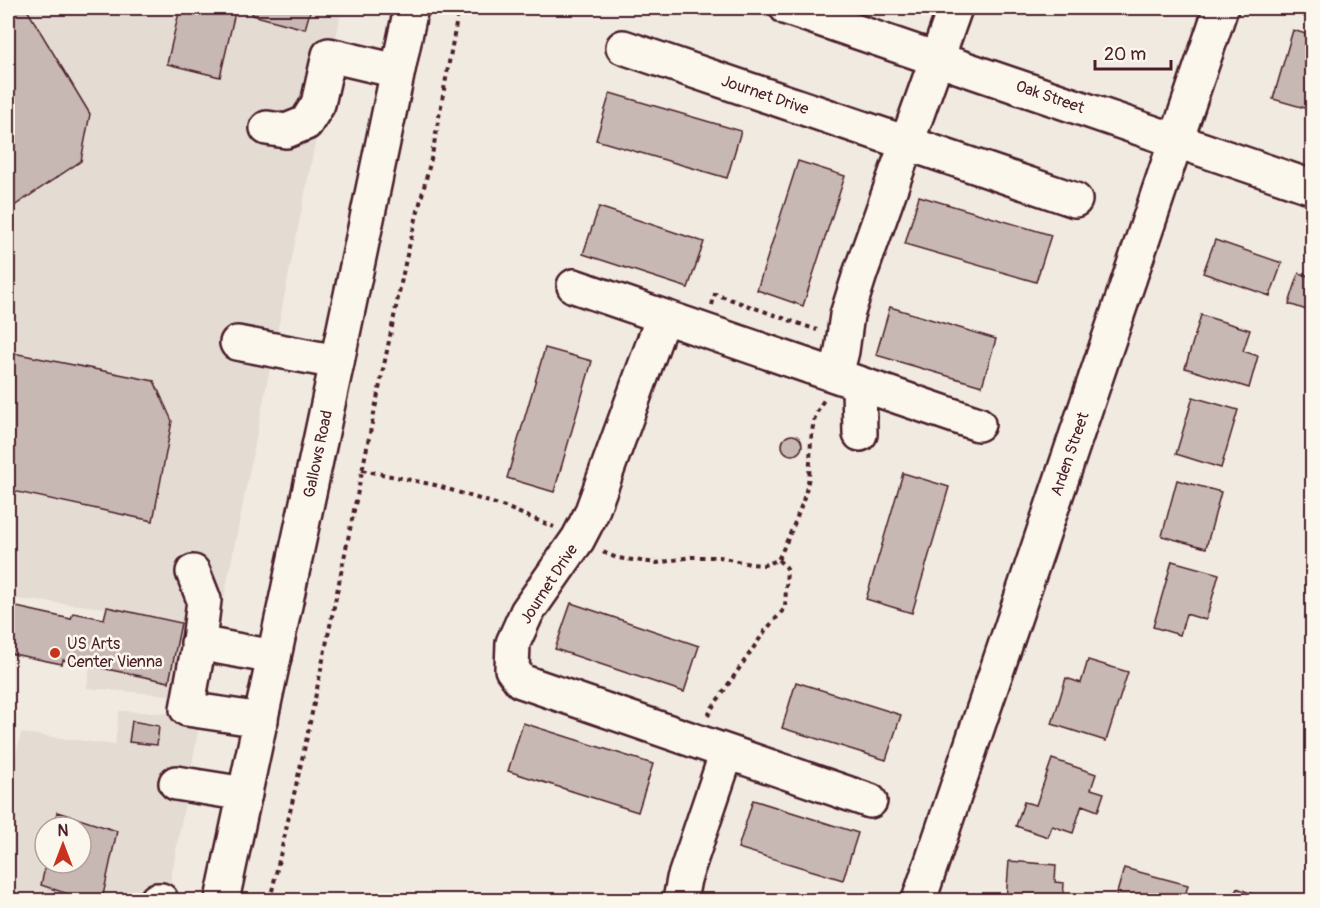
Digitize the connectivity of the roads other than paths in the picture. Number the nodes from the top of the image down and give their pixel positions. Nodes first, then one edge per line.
1 (411, 8) edge
2 (787, 8) edge
3 (955, 8) edge
4 (1221, 8) edge
5 (623, 47) dead end
6 (937, 58) junction
7 (397, 71) junction
8 (267, 128) dead end
9 (1177, 140) junction
10 (907, 143) junction
11 (1312, 187) edge
12 (1075, 200) dead end
13 (574, 286) dead end
14 (663, 317) junction
15 (237, 343) dead end
16 (337, 362) junction
17 (847, 380) junction
18 (978, 424) dead end
19 (860, 434) dead end
20 (192, 572) dead end
21 (198, 643) junction
22 (274, 657) junction
23 (261, 720) junction
24 (727, 752) junction
25 (176, 783) dead end
26 (245, 794) junction
27 (870, 801) dead end
28 (222, 900) edge
29 (680, 900) edge
30 (919, 900) edge

1 - 7 street, Gallows Road
2 - 6 street, Oak Street
3 - 6 street
4 - 9 street, Arden Street
5 - 10 street, Journet Drive
6 - 9 street, Oak Street
6 - 10 street
7 - 8 street
7 - 16 street, Gallows Road
9 - 11 street, Oak Street
9 - 30 street, Arden Street
10 - 12 street, Journet Drive
10 - 17 street
13 - 14 street
14 - 17 street
14 - 24 street, Journet Drive
15 - 16 street
16 - 22 street, Gallows Road
17 - 18 street
17 - 19 street
20 - 21 street
21 - 22 street
21 - 23 street
22 - 23 street, Gallows Road
23 - 26 street, Gallows Road
24 - 27 street, Journet Drive
24 - 29 street
25 - 26 street
26 - 28 street, Gallows Road

